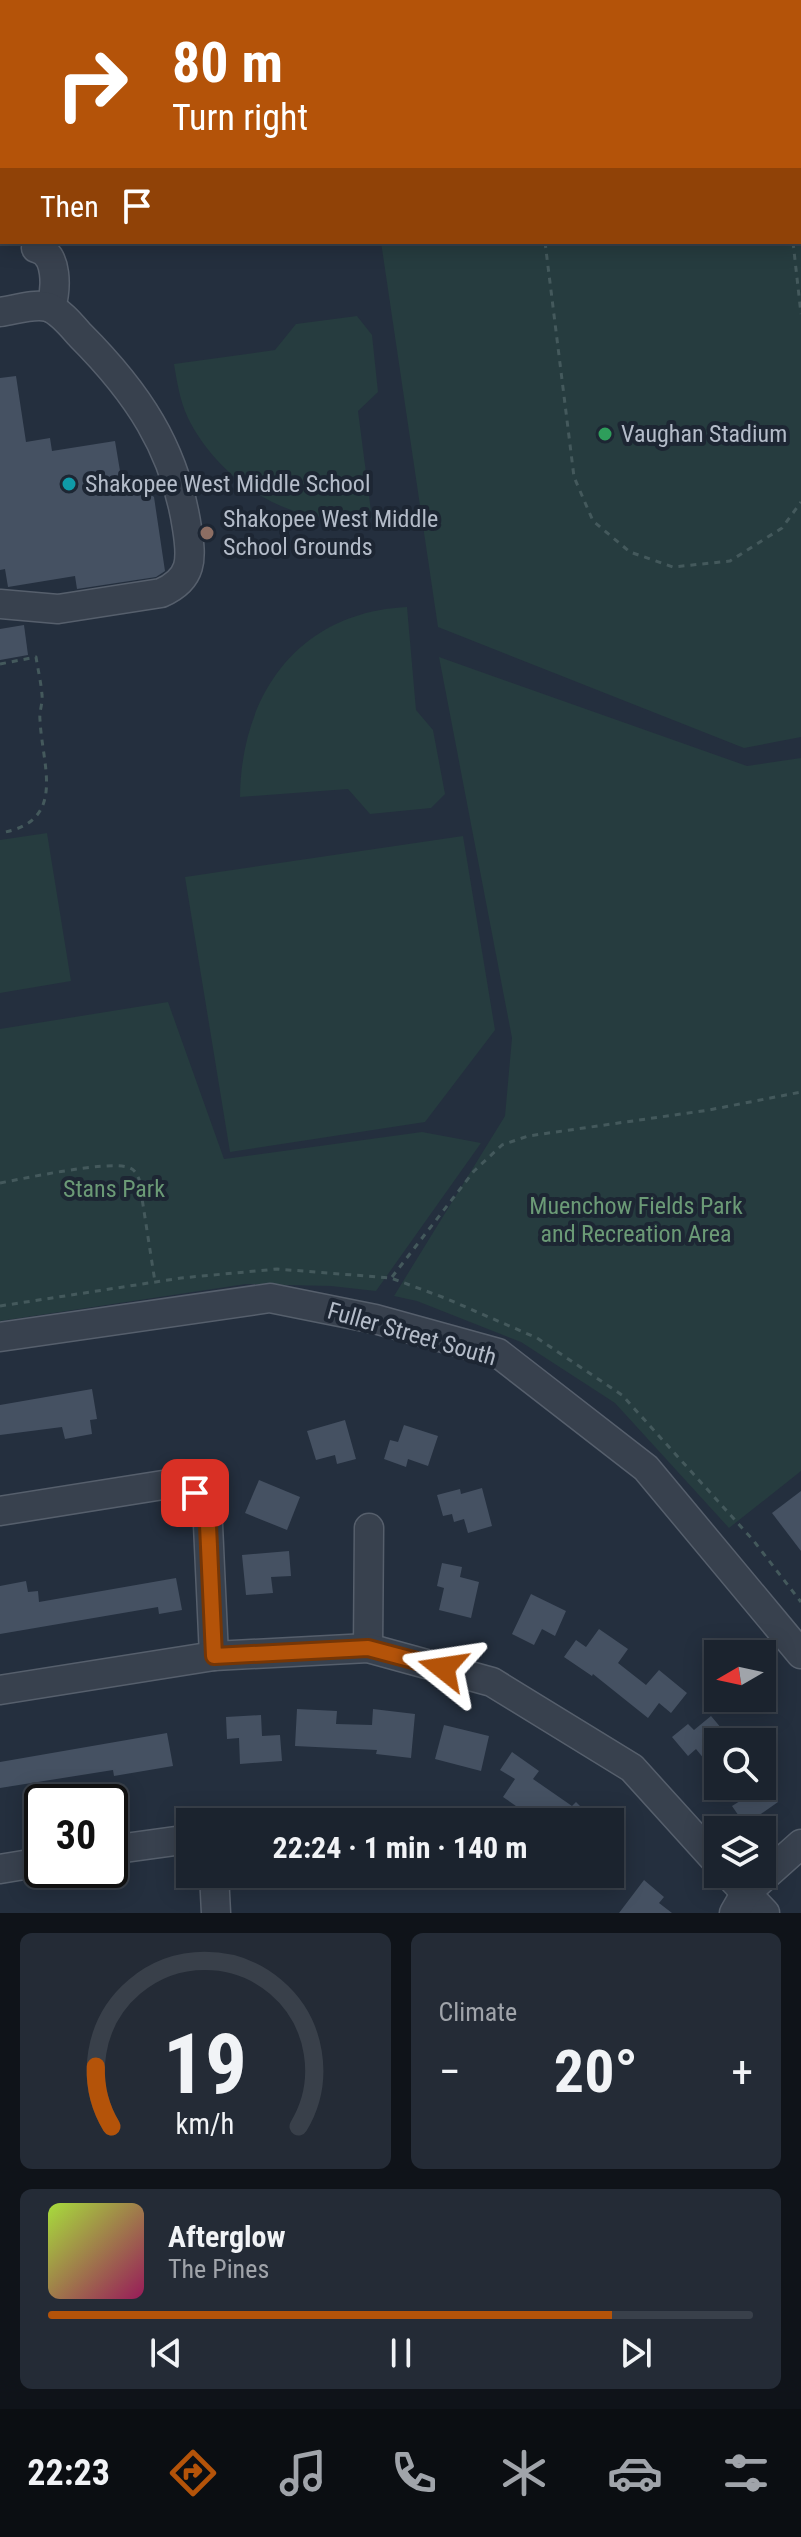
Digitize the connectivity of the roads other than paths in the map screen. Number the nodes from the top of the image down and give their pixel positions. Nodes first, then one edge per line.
1 (36, 248) dead end
2 (51, 308) junction
3 (0, 312) edge
4 (0, 604) edge
5 (0, 1337) edge
6 (0, 1511) edge
7 (369, 1528) dead end
8 (368, 1648) junction
9 (801, 1654) edge
10 (214, 1656) junction
11 (0, 1690) edge
12 (176, 1841) edge
13 (801, 1844) edge
14 (128, 1848) edge
15 (704, 1848) edge
16 (24, 1865) edge
17 (0, 1869) edge
18 (215, 1888) edge
19 (743, 1898) edge
20 (216, 1913) edge

1 - 2 street
2 - 3 street
2 - 4 street
5 - 9 street, Fuller Street South
6 - 10 street
7 - 8 street
8 - 10 street
8 - 15 street
10 - 11 street
12 - 14 street
13 - 19 street
16 - 17 street
18 - 20 street

